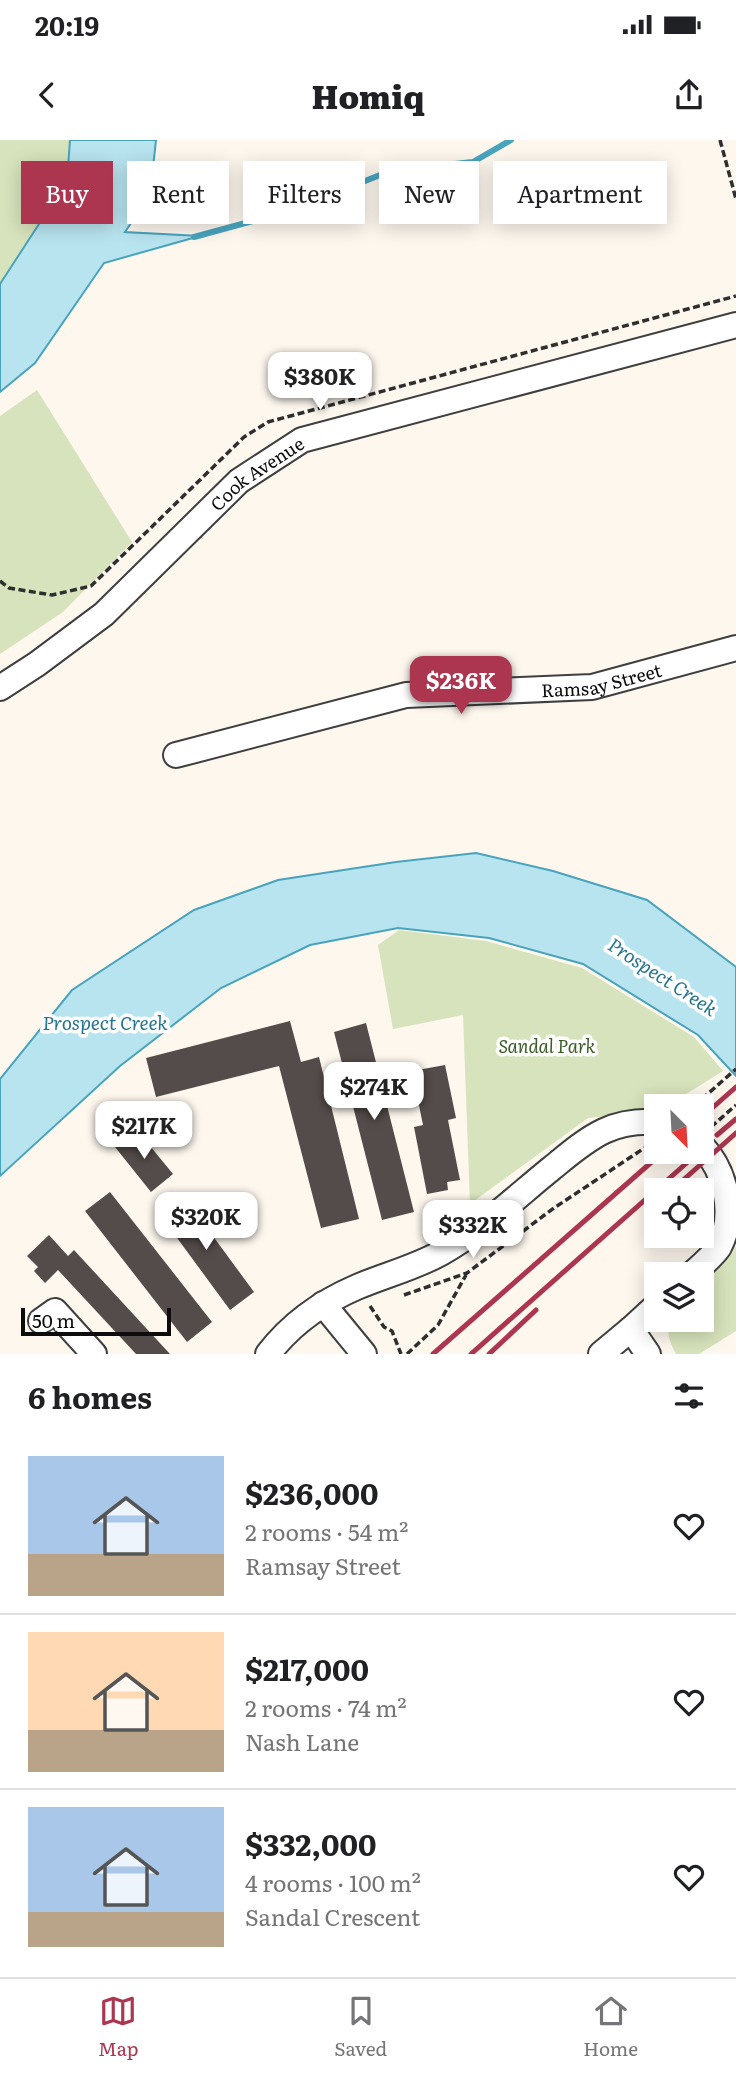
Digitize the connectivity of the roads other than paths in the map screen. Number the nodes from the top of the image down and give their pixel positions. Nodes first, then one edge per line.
1 (736, 325) edge
2 (736, 648) edge
3 (0, 688) edge
4 (176, 755) dead end
5 (644, 1125) edge
6 (714, 1157) edge
7 (704, 1262) edge
8 (323, 1304) junction
9 (644, 1317) edge
10 (41, 1321) dead end
11 (631, 1329) junction
12 (276, 1350) edge
13 (94, 1354) edge
14 (364, 1354) edge
15 (601, 1354) edge
16 (648, 1354) edge

1 - 3 street, Cook Avenue
2 - 4 street, Ramsay Street
5 - 8 street
6 - 7 street
8 - 12 street
8 - 14 street
9 - 11 street
10 - 13 street
11 - 15 street
11 - 16 street

